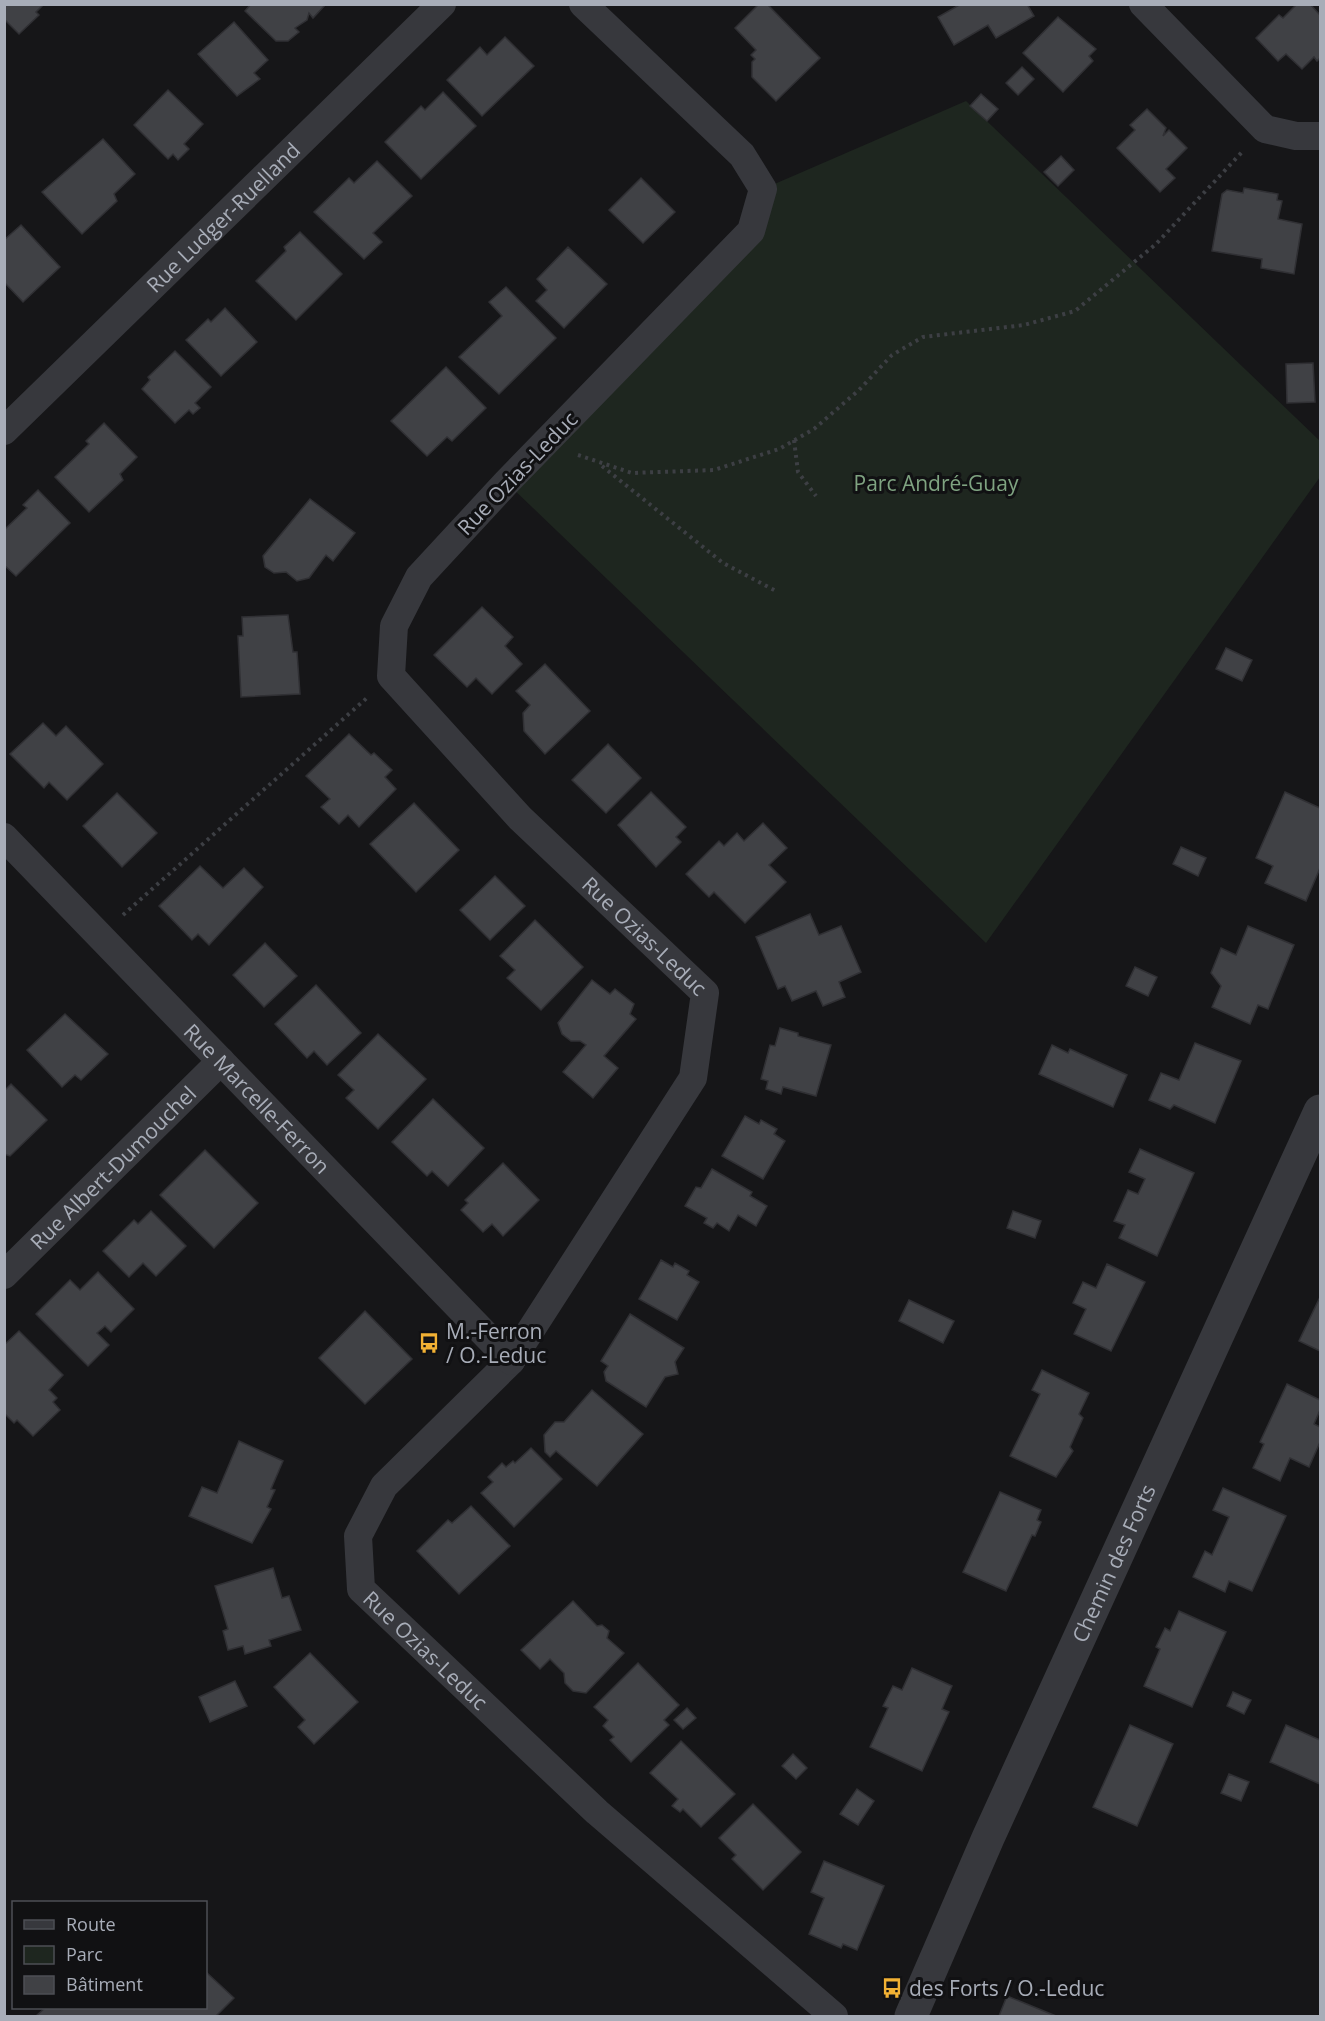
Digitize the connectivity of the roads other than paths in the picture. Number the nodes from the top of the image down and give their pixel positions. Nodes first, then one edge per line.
1 (442, 4) edge
2 (583, 4) edge
3 (1143, 4) edge
4 (1320, 136) edge
5 (4, 430) edge
6 (4, 837) edge
7 (221, 1061) junction
8 (1320, 1111) edge
9 (4, 1275) edge
10 (512, 1361) junction
11 (834, 2016) edge
12 (911, 2016) edge

1 - 5 street, Rue Ludger-Ruelland
2 - 10 street, Rue Ozias-Leduc
3 - 4 street
6 - 7 street, Rue Marcelle-Ferron
7 - 9 street, Rue Albert-Dumouchel
7 - 10 street, Rue Marcelle-Ferron
8 - 12 street, Chemin des Forts
10 - 11 street, Rue Ozias-Leduc

